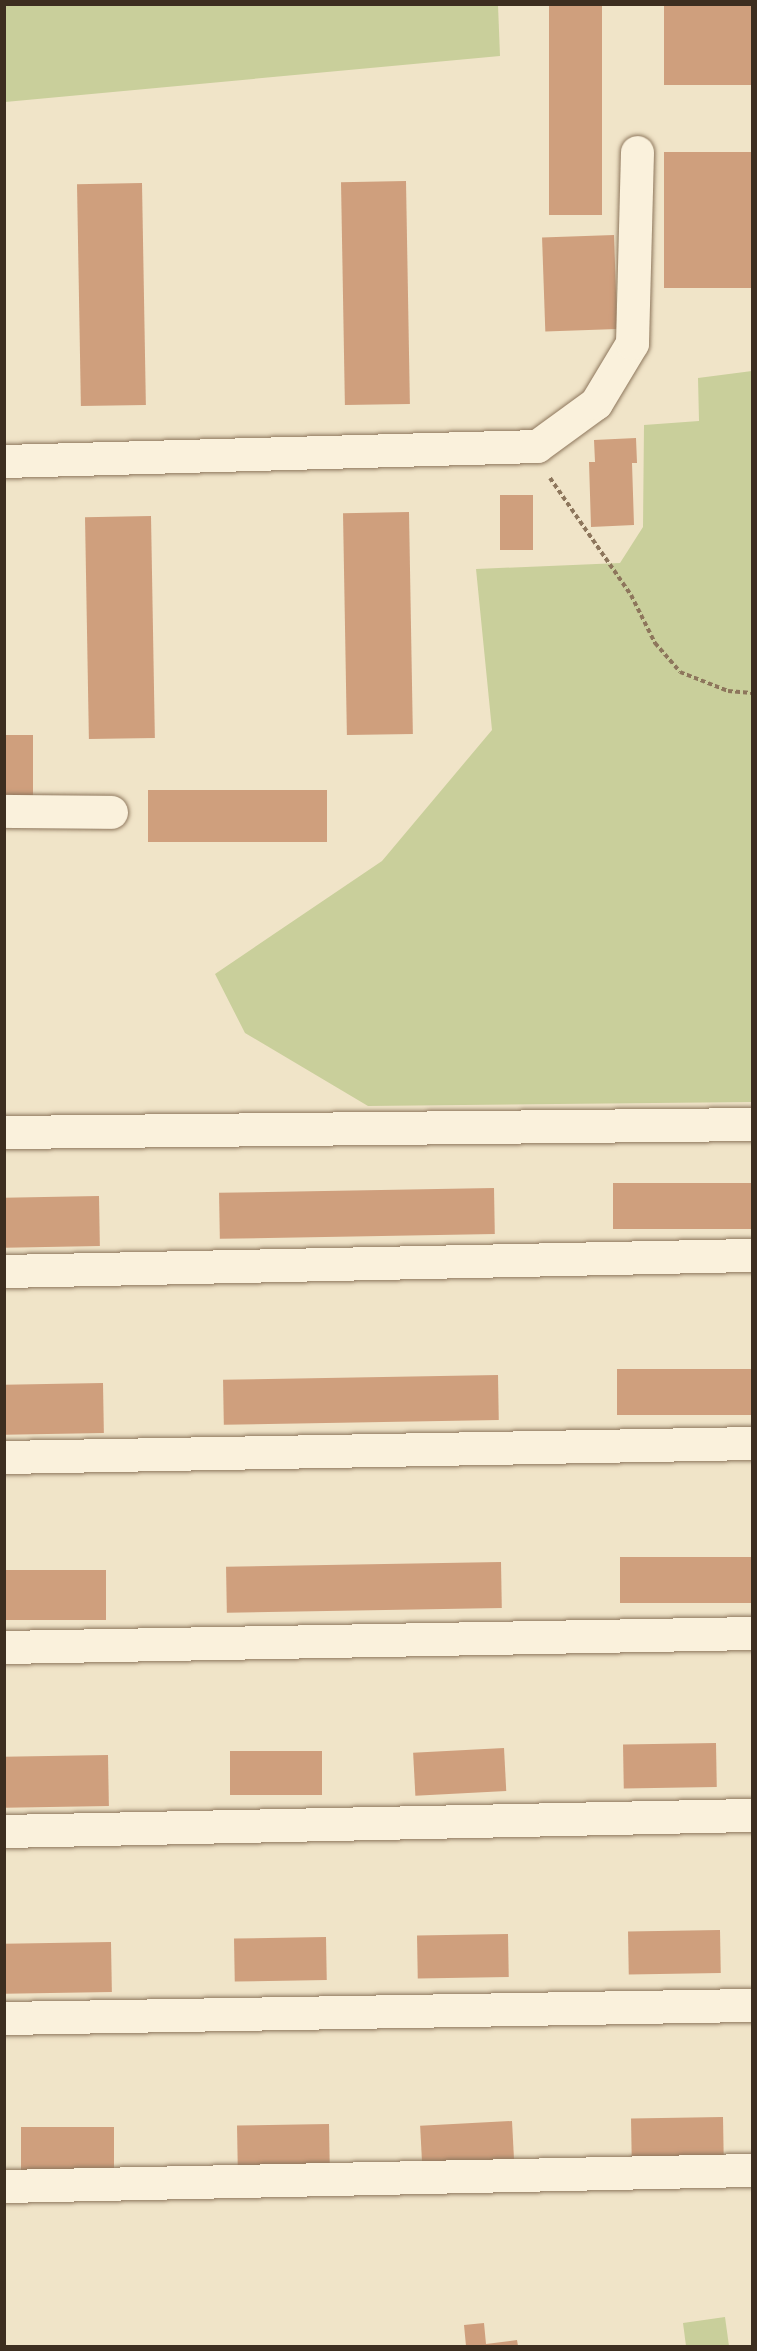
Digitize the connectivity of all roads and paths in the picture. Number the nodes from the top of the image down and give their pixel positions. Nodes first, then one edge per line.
1 (637, 152) dead end
2 (537, 446) junction
3 (4, 461) edge
4 (753, 693) edge
5 (4, 811) edge
6 (111, 812) dead end
7 (753, 1124) edge
8 (4, 1132) edge
9 (753, 1255) edge
10 (4, 1271) edge
11 (753, 1443) edge
12 (4, 1457) edge
13 (753, 1633) edge
14 (4, 1647) edge
15 (753, 1815) edge
16 (4, 1831) edge
17 (753, 2005) edge
18 (4, 2018) edge
19 (753, 2170) edge
20 (4, 2186) edge

1 - 2 street
2 - 3 street
2 - 4 path
5 - 6 street
7 - 8 street
9 - 10 street
11 - 12 street
13 - 14 street
15 - 16 street
17 - 18 street
19 - 20 street

